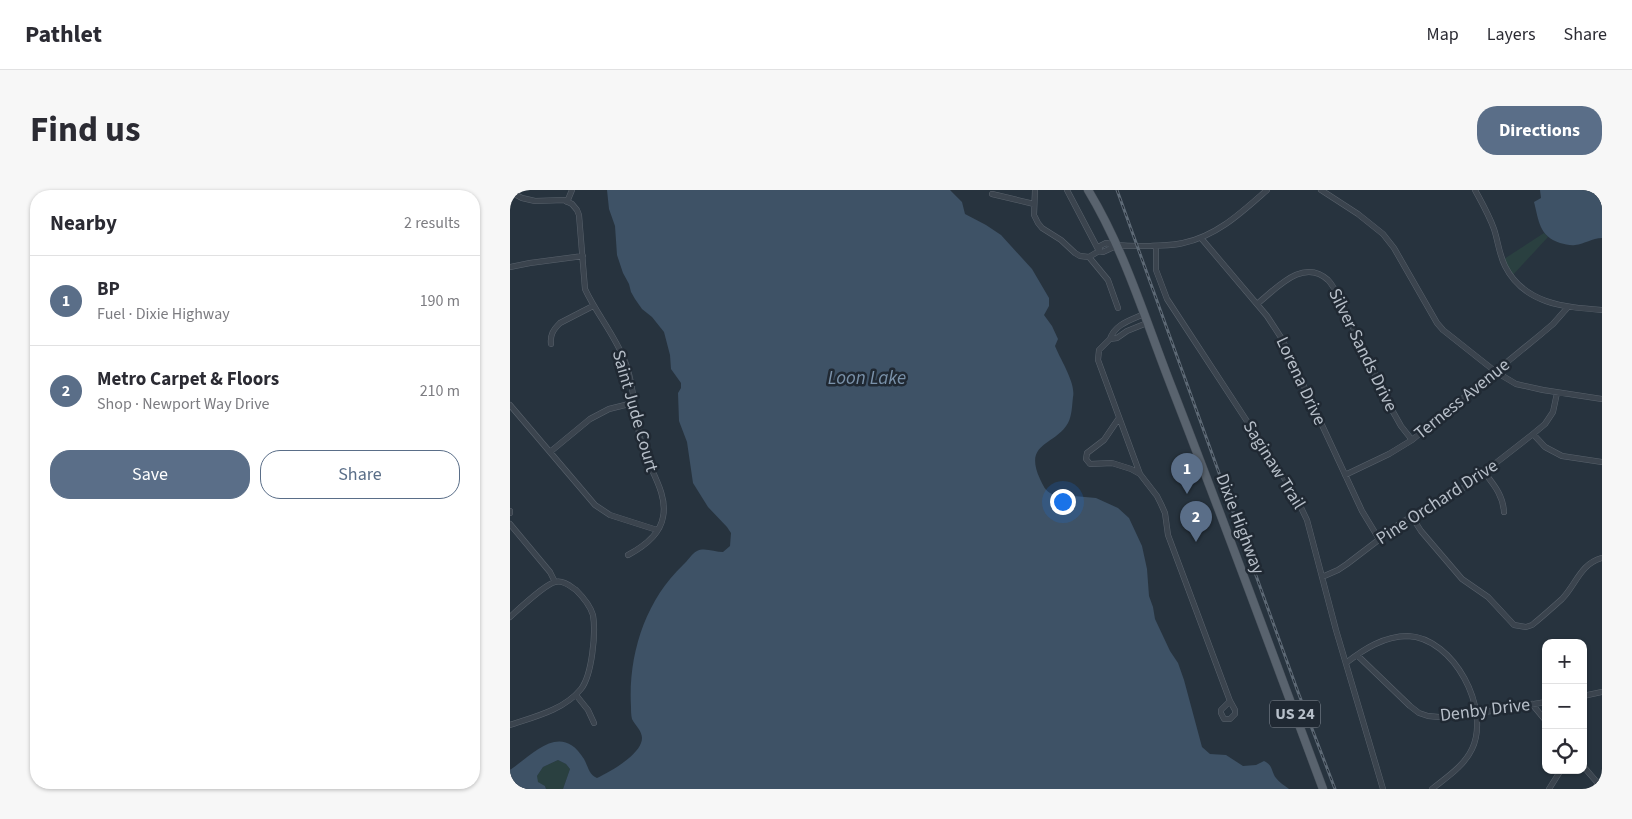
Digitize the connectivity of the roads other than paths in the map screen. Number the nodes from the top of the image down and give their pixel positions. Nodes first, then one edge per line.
1 (572, 190) edge
2 (1035, 190) edge
3 (1067, 190) edge
4 (1088, 190) edge
5 (1268, 190) edge
6 (1321, 190) edge
7 (1475, 190) edge
8 (510, 192) edge
9 (992, 194) dead end
10 (568, 202) junction
11 (1034, 204) junction
12 (1201, 238) junction
13 (1116, 246) junction
14 (1156, 246) junction
15 (1099, 251) junction
16 (582, 256) junction
17 (1089, 257) junction
18 (510, 267) edge
19 (1257, 304) junction
20 (594, 306) junction
21 (1568, 307) junction
22 (1118, 308) dead end
23 (1602, 310) edge
24 (1144, 314) junction
25 (1147, 323) junction
26 (1110, 339) junction
27 (551, 344) dead end
28 (1496, 372) junction
29 (1557, 392) junction
30 (1602, 399) edge
31 (634, 403) junction
32 (510, 405) edge
33 (1119, 418) junction
34 (1534, 434) junction
35 (1412, 440) junction
36 (550, 452) junction
37 (1602, 462) edge
38 (1484, 472) junction
39 (1140, 474) junction
40 (1345, 475) junction
41 (1504, 512) dead end
42 (1412, 517) junction
43 (510, 524) edge
44 (657, 530) junction
45 (1379, 539) junction
46 (628, 555) dead end
47 (1602, 558) edge
48 (1322, 577) junction
49 (555, 582) junction
50 (510, 617) edge
51 (1357, 655) junction
52 (1346, 663) junction
53 (1602, 692) edge
54 (576, 695) junction
55 (1587, 695) edge
56 (1230, 701) dead end
57 (1542, 703) edge
58 (1532, 704) junction
59 (1476, 713) junction
60 (1542, 715) edge
61 (594, 724) dead end
62 (510, 725) edge
63 (1587, 771) edge
64 (1558, 774) edge
65 (1602, 788) edge
66 (1323, 789) edge
67 (1383, 789) edge
68 (1432, 789) edge
69 (1549, 789) edge

1 - 10 street
2 - 11 street
3 - 15 street
4 - 13 main road, Dixie Highway / US 24
5 - 12 street
6 - 28 street
7 - 21 street
8 - 10 street
9 - 11 street
10 - 16 street, Saint Jude Court
11 - 17 street
12 - 14 street
12 - 19 street, Lorena Drive
13 - 14 street
13 - 15 street
13 - 24 main road, Dixie Highway / US 24
14 - 48 street, Saginaw Trail
15 - 17 street
16 - 18 street
16 - 20 street, Saint Jude Court
17 - 22 street
19 - 35 street, Silver Sands Drive
19 - 40 street, Lorena Drive
20 - 27 street
20 - 31 street, Saint Jude Court
21 - 23 street
21 - 28 street, Terness Avenue
24 - 25 main road, Dixie Highway / US 24
24 - 26 street
25 - 26 street
25 - 66 main road, Dixie Highway / US 24
26 - 33 street
28 - 29 street
28 - 35 street, Terness Avenue
29 - 30 street
29 - 34 street, Pine Orchard Drive
31 - 36 street
31 - 44 street, Saint Jude Court
32 - 36 street
33 - 39 street
33 - 39 street
34 - 37 street
34 - 38 street, Pine Orchard Drive
35 - 40 street, Terness Avenue
36 - 44 street
38 - 41 street
38 - 42 street, Pine Orchard Drive
39 - 56 street
40 - 45 street, Lorena Drive
42 - 45 street, Pine Orchard Drive
42 - 47 street
43 - 49 street
44 - 46 street, Saint Jude Court
45 - 48 street, Pine Orchard Drive
48 - 52 street, Saginaw Trail
49 - 50 street
49 - 54 street
51 - 52 street
51 - 59 street, Denby Drive
51 - 59 street
52 - 67 street, Saginaw Trail
53 - 55 street
54 - 61 street
54 - 62 street
57 - 58 street, Denby Drive
58 - 59 street, Denby Drive
58 - 60 street
59 - 68 street
63 - 65 street
64 - 69 street

